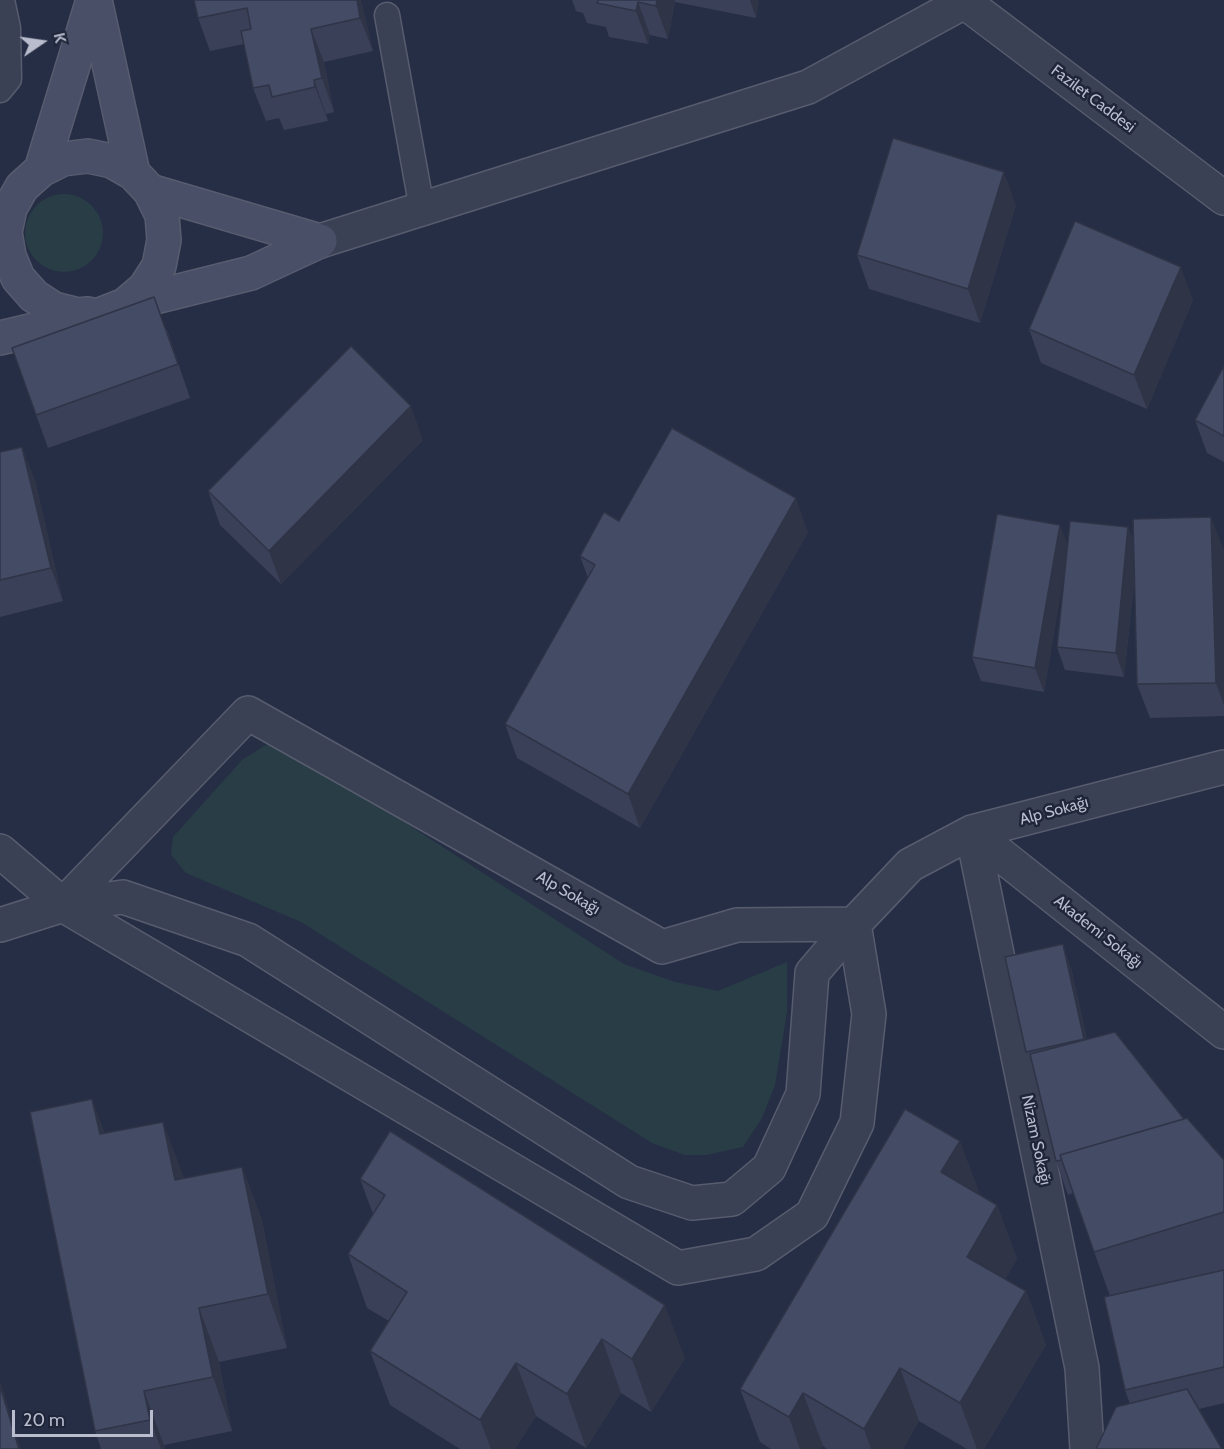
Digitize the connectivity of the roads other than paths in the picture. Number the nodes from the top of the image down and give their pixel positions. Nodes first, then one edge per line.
1 (2, 0) edge
2 (94, 0) edge
3 (963, 1) edge
4 (387, 15) dead end
5 (0, 90) edge
6 (41, 170) junction
7 (142, 182) junction
8 (1224, 198) edge
9 (422, 209) junction
10 (5, 213) edge
11 (320, 241) junction
12 (113, 309) junction
13 (0, 338) edge
14 (1224, 766) edge
15 (972, 832) junction
16 (0, 851) edge
17 (63, 905) junction
18 (0, 924) edge
19 (854, 924) junction
20 (1224, 1032) edge
21 (1087, 1449) edge

1 - 5 lane
2 - 6 street
2 - 7 street
3 - 8 street, Fazilet Caddesi
3 - 9 street
4 - 9 lane
6 - 7 street
6 - 10 street
7 - 11 street
7 - 12 street
9 - 11 street
10 - 12 street
11 - 12 street
12 - 13 street
14 - 15 street, Alp Sokağı
15 - 19 street, Alp Sokağı
15 - 20 street, Akademi Sokağı
15 - 21 street, Nizam Sokağı
16 - 17 street
17 - 18 street
17 - 19 street, Alp Sokağı
17 - 19 street
17 - 19 street

